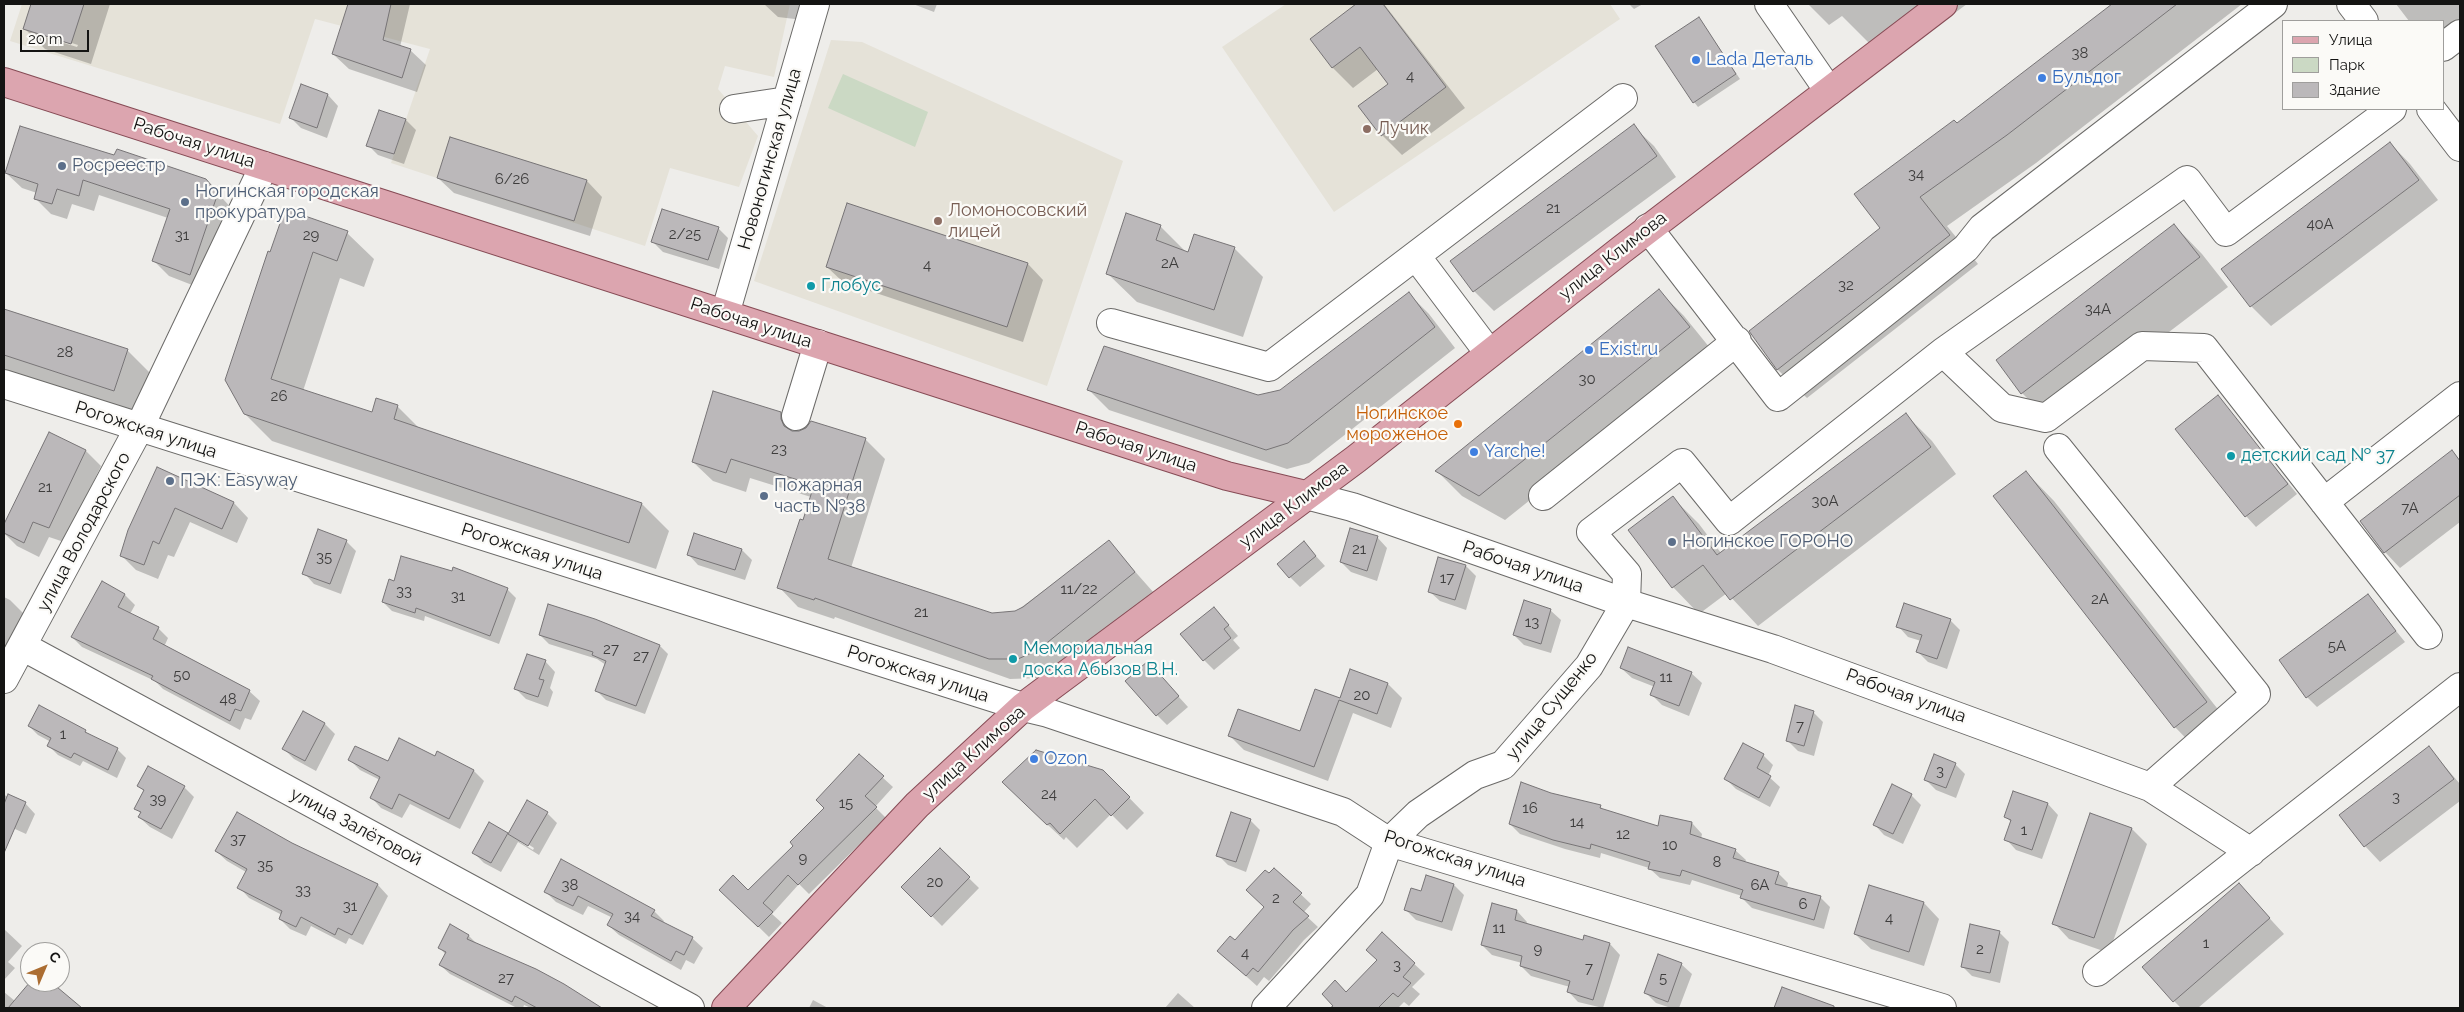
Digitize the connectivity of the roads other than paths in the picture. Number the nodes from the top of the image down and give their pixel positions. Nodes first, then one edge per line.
1 (815, 4) edge
2 (1770, 4) edge
3 (1943, 4) edge
4 (2273, 4) edge
5 (2351, 4) edge
6 (2363, 20) edge
7 (2460, 34) edge
8 (2444, 46) edge
9 (4, 82) edge
10 (1829, 91) junction
11 (1624, 98) dead end
12 (787, 101) junction
13 (734, 109) dead end
14 (2391, 110) edge
15 (2432, 110) edge
16 (2460, 147) edge
17 (264, 166) junction
18 (1648, 228) junction
19 (1416, 256) junction
20 (725, 314) junction
21 (1111, 323) dead end
22 (1736, 341) junction
23 (818, 344) junction
24 (1943, 352) junction
25 (1489, 353) junction
26 (4, 384) edge
27 (2460, 396) edge
28 (796, 416) dead end
29 (140, 428) junction
30 (2058, 448) dead end
31 (1306, 495) junction
32 (1543, 496) dead end
33 (2324, 502) junction
34 (1626, 603) junction
35 (2428, 634) dead end
36 (22, 646) junction
37 (4, 679) edge
38 (2460, 687) edge
39 (1023, 707) junction
40 (2150, 787) junction
41 (1389, 842) junction
42 (2251, 852) junction
43 (2097, 972) dead end
44 (690, 1008) edge
45 (726, 1008) edge
46 (1266, 1008) edge
47 (1942, 1008) edge

1 - 12 street, Новоногинская улица
2 - 10 street
3 - 10 main road, улица Климова
4 - 22 street
5 - 6 street
7 - 8 street
9 - 17 main road, Рабочая улица
10 - 18 main road, улица Климова
11 - 19 street
12 - 13 street
12 - 20 street, Новоногинская улица
14 - 24 street
15 - 16 street
17 - 20 main road, Рабочая улица
17 - 29 street, улица Володарского
18 - 22 street
18 - 25 main road, улица Климова
19 - 21 street
19 - 25 street
20 - 23 main road, Рабочая улица
22 - 32 street
23 - 28 street
23 - 31 main road, Рабочая улица
24 - 33 street
24 - 34 street
25 - 31 main road, улица Климова
26 - 29 street, Рогожская улица
27 - 33 street
29 - 36 street, улица Володарского
29 - 39 street, Рогожская улица
30 - 40 street
31 - 34 street, Рабочая улица
31 - 39 main road, улица Климова
33 - 35 street
34 - 40 street, Рабочая улица
34 - 41 street, улица Сущенко
36 - 37 street, улица Володарского
36 - 44 street, улица Залётовой
38 - 42 street
39 - 41 street, Рогожская улица
39 - 45 main road, улица Климова
40 - 42 street, Рабочая улица
41 - 46 street, улица Сущенко
41 - 47 street, Рогожская улица
42 - 43 street

